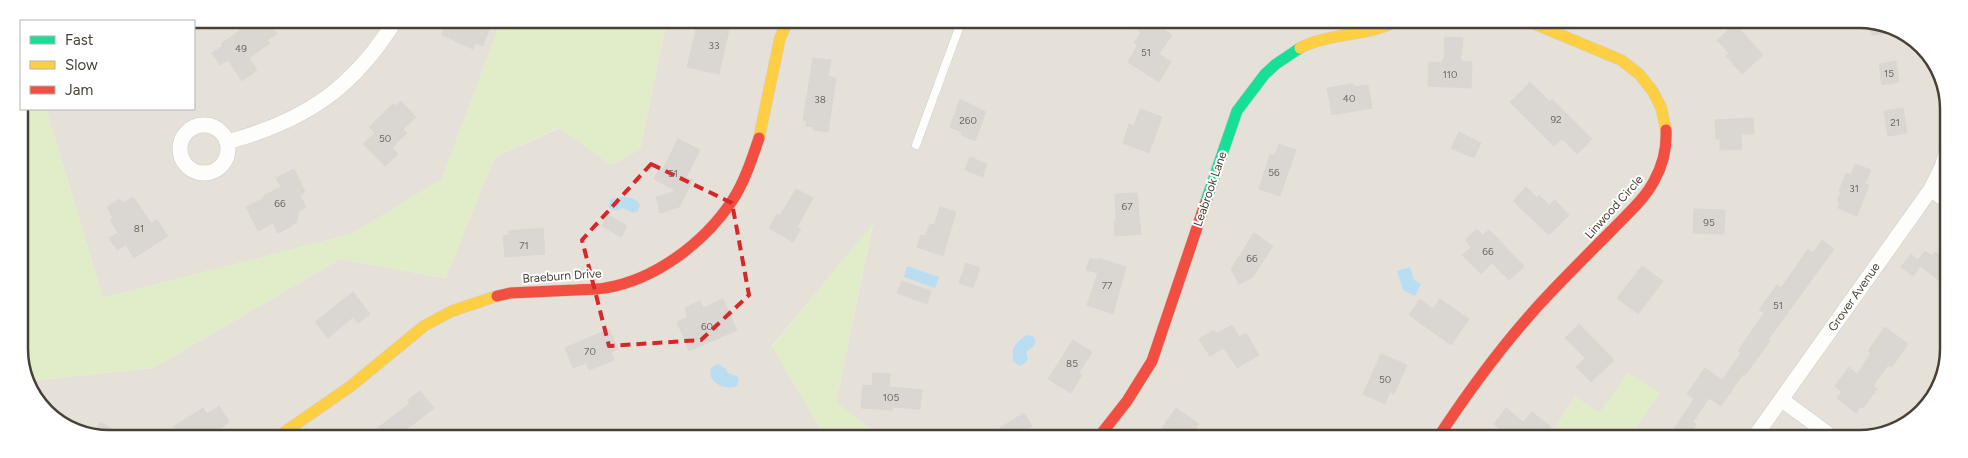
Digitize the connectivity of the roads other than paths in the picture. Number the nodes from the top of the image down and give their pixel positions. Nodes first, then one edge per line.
1 (391, 28) edge
2 (784, 28) edge
3 (959, 28) edge
4 (1380, 28) edge
5 (1544, 28) edge
6 (227, 142) dead end
7 (916, 145) dead end
8 (1940, 171) edge
9 (1931, 189) junction
10 (1940, 196) edge
11 (1782, 400) junction
12 (297, 430) edge
13 (1106, 430) edge
14 (1443, 430) edge
15 (1760, 430) edge
16 (1823, 430) edge

1 - 6 street
2 - 12 street, Braeburn Drive
3 - 7 lane
4 - 13 street, Leabrook Lane
5 - 14 street, Linwood Circle
8 - 9 street, Grover Avenue
9 - 10 street
9 - 11 street, Grover Avenue
11 - 15 street, Grover Avenue
11 - 16 street

